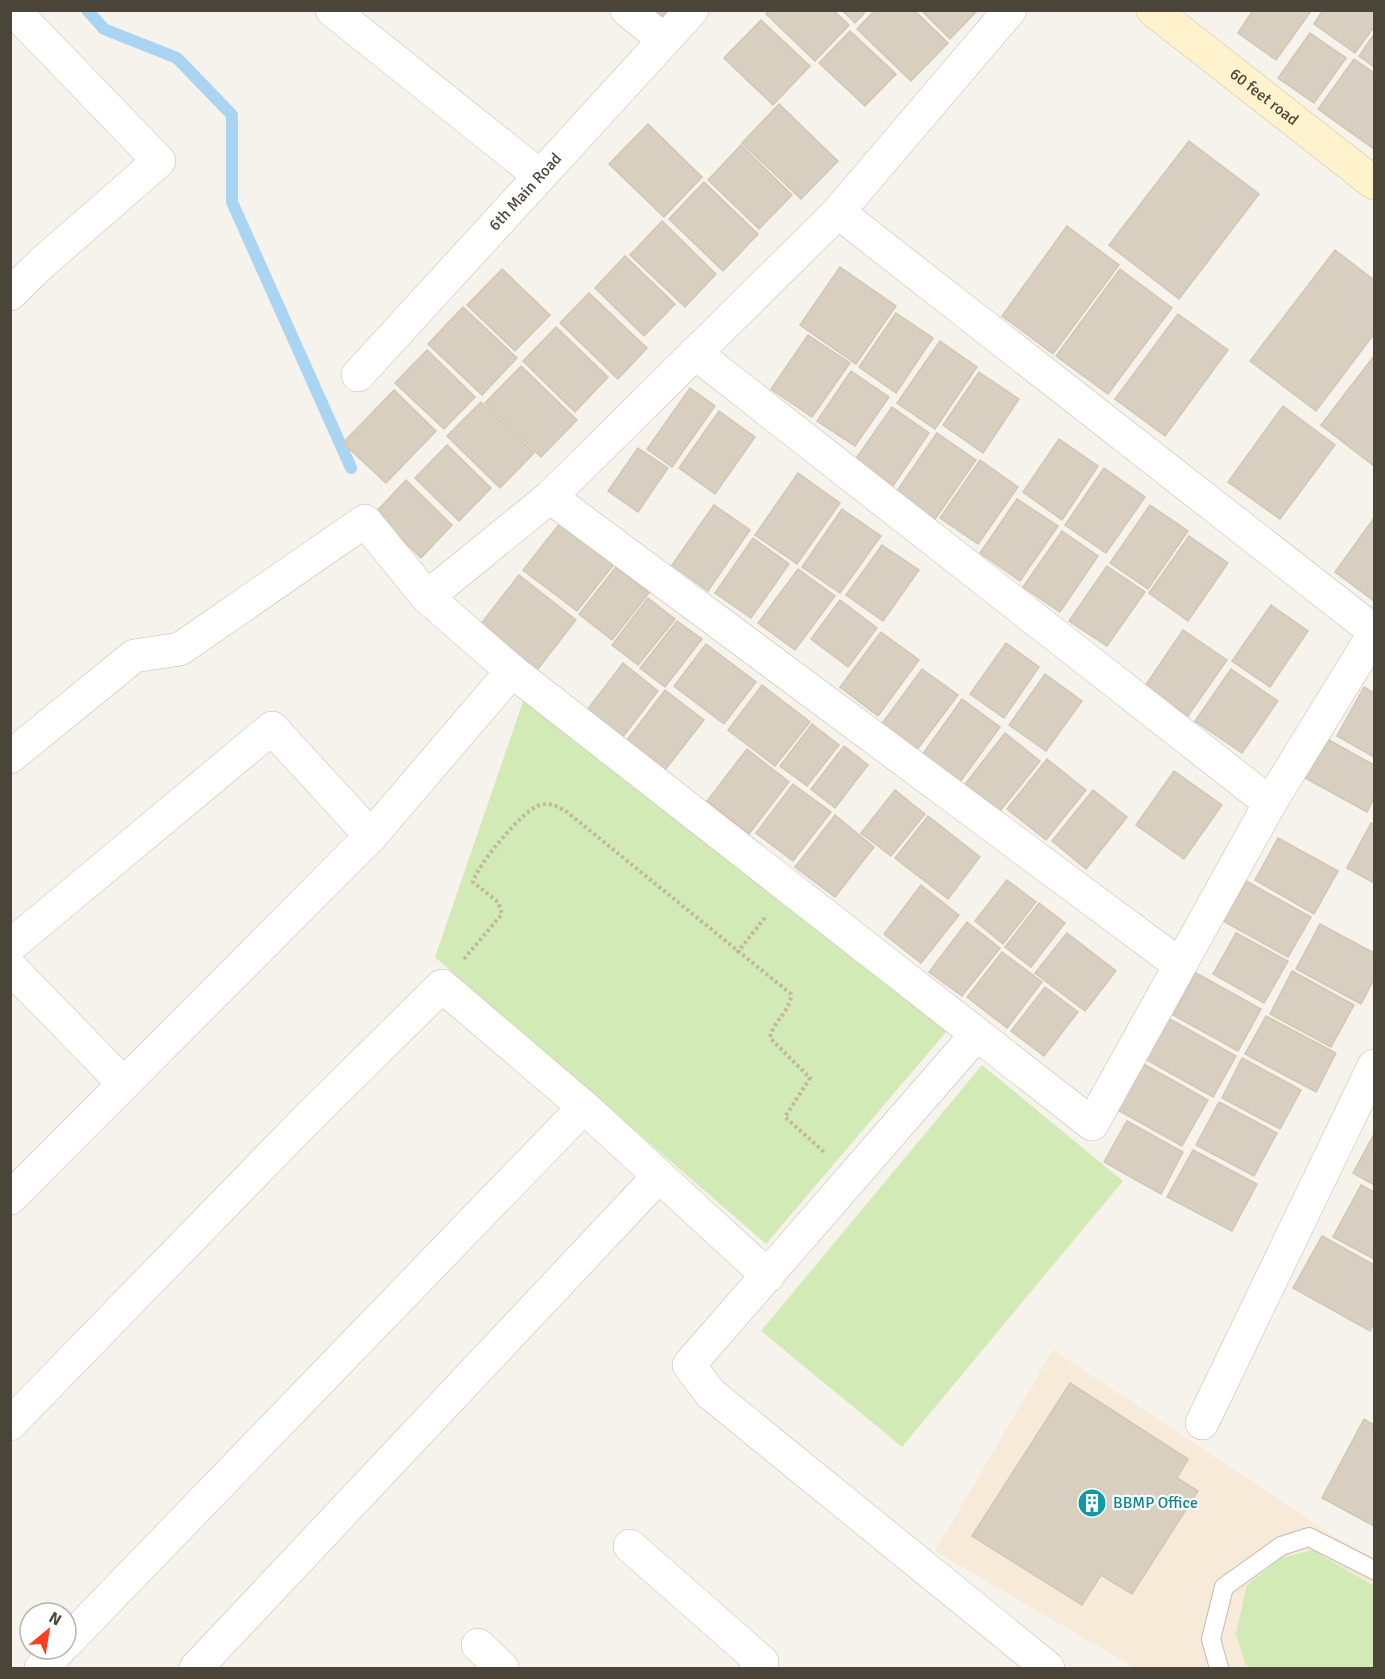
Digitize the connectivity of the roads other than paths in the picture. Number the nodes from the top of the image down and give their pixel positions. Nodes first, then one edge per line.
1 (332, 10) edge
2 (627, 10) edge
3 (692, 10) edge
4 (1010, 10) edge
5 (1153, 10) edge
6 (18, 17) edge
7 (664, 40) junction
8 (540, 176) junction
9 (1374, 183) edge
10 (838, 212) junction
11 (10, 294) edge
12 (695, 353) junction
13 (358, 375) dead end
14 (550, 497) junction
15 (427, 597) junction
16 (1374, 633) edge
17 (512, 671) junction
18 (10, 757) edge
19 (1270, 803) junction
20 (371, 836) junction
21 (10, 946) edge
22 (1180, 965) junction
23 (10, 967) edge
24 (976, 1035) junction
25 (1374, 1066) edge
26 (123, 1083) junction
27 (584, 1107) junction
28 (658, 1176) junction
29 (10, 1198) edge
30 (768, 1276) junction
31 (1203, 1423) dead end
32 (10, 1424) edge
33 (630, 1546) dead end
34 (1374, 1570) edge
35 (78, 1631) edge
36 (478, 1645) dead end
37 (196, 1668) edge
38 (502, 1668) edge
39 (756, 1668) edge
40 (1048, 1668) edge
41 (1219, 1668) edge

1 - 8 street
2 - 7 street
3 - 7 street, 6th Main Road
4 - 10 street
5 - 9 street, 60 feet road
6 - 11 street
7 - 8 street, 6th Main Road
8 - 13 street, 6th Main Road
10 - 12 street
10 - 16 street
12 - 14 street
12 - 19 street
14 - 15 street
14 - 22 street
15 - 17 street
15 - 18 street
16 - 19 street
17 - 20 street
17 - 24 street
19 - 22 street
20 - 21 street
20 - 26 street
22 - 24 street
23 - 26 street
24 - 30 street
25 - 31 street
26 - 29 street
27 - 28 street
27 - 32 street
27 - 35 street
28 - 30 street
28 - 37 street
30 - 40 street
33 - 39 street
34 - 41 lane
36 - 38 street

